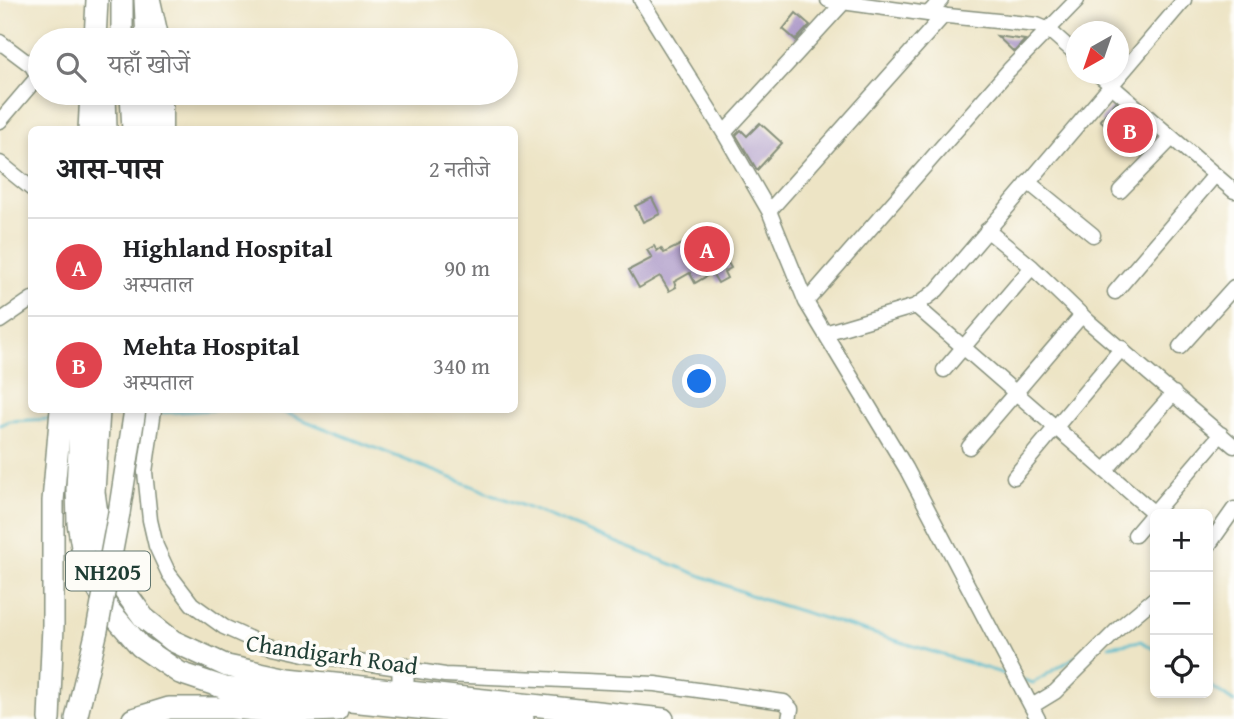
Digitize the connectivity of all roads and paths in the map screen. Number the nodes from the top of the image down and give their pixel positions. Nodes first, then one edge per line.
1 (97, 0) edge
2 (145, 0) edge
3 (153, 0) edge
4 (641, 0) edge
5 (828, 0) edge
6 (941, 0) edge
7 (1077, 0) edge
8 (1184, 0) edge
9 (844, 2) junction
10 (117, 3) edge
11 (928, 15) junction
12 (943, 15) junction
13 (96, 28) edge
14 (110, 28) edge
15 (120, 28) edge
16 (124, 28) edge
17 (146, 28) edge
18 (159, 28) edge
19 (1049, 30) junction
20 (0, 42) edge
21 (1066, 45) edge
22 (28, 63) edge
23 (1111, 85) junction
24 (28, 88) edge
25 (90, 105) edge
26 (105, 105) edge
27 (121, 105) edge
28 (132, 105) edge
29 (149, 105) edge
30 (165, 105) edge
31 (0, 121) edge
32 (89, 126) edge
33 (106, 126) edge
34 (121, 126) edge
35 (133, 126) edge
36 (150, 126) edge
37 (165, 126) edge
38 (724, 133) junction
39 (1172, 138) junction
40 (3, 172) edge
41 (1215, 174) junction
42 (1028, 182) junction
43 (28, 187) edge
44 (1121, 191) dead end
45 (1234, 191) edge
46 (769, 211) junction
47 (987, 230) junction
48 (1093, 235) dead end
49 (1031, 267) junction
50 (1234, 288) edge
51 (1115, 292) dead end
52 (806, 302) junction
53 (28, 305) edge
54 (916, 306) junction
55 (1082, 315) junction
56 (0, 321) edge
57 (825, 333) junction
58 (964, 345) junction
59 (1181, 347) dead end
60 (1122, 348) junction
61 (944, 370) dead end
62 (1016, 392) junction
63 (1174, 393) junction
64 (61, 413) edge
65 (81, 413) edge
66 (98, 413) edge
67 (133, 413) edge
68 (154, 413) edge
69 (1054, 428) junction
70 (1222, 434) junction
71 (1234, 446) edge
72 (969, 447) dead end
73 (1105, 471) junction
74 (1014, 477) dead end
75 (54, 489) junction
76 (82, 491) junction
77 (1159, 509) edge
78 (1234, 509) edge
79 (1150, 510) edge
80 (1150, 520) edge
81 (1135, 536) dead end
82 (1213, 538) edge
83 (1150, 602) edge
84 (403, 668) junction
85 (403, 691) junction
86 (374, 704) junction
87 (432, 710) junction
88 (1035, 713) edge
89 (49, 719) edge
90 (76, 719) edge
91 (133, 719) edge
92 (453, 719) edge
93 (523, 719) edge
94 (663, 719) edge
95 (789, 719) edge

1 - 13 highway
2 - 17 highway
3 - 18 street
4 - 38 street
5 - 9 street
6 - 11 street
7 - 19 street
8 - 23 street
9 - 11 street
9 - 38 street
10 - 14 highway
10 - 15 highway
10 - 16 highway
11 - 12 street
12 - 19 street
12 - 46 street
19 - 21 street
19 - 52 street
20 - 22 street
23 - 39 street
23 - 42 street
24 - 31 street
25 - 32 highway
26 - 33 highway
27 - 34 highway
28 - 35 highway
29 - 36 highway
30 - 37 street
38 - 46 street
39 - 41 street
39 - 44 street
40 - 43 street
41 - 45 street
41 - 51 street
42 - 47 street
42 - 48 street
46 - 52 street
47 - 49 street
47 - 54 street
49 - 55 street
49 - 58 street
50 - 59 street
52 - 57 street
53 - 56 street
54 - 57 street
54 - 58 street
55 - 60 street
55 - 62 street
57 - 88 street
58 - 61 street
58 - 62 street
60 - 63 street
60 - 69 street
62 - 69 street
62 - 72 street
63 - 70 street
63 - 73 street
64 - 75 highway, NH205
65 - 76 highway, Chandigarh Road
66 - 76 highway, Chandigarh Road
67 - 90 highway, NH205, bridge
68 - 84 street
69 - 73 street
69 - 74 street
70 - 71 street
70 - 77 street
73 - 79 street
75 - 76 highway
75 - 89 highway, NH205
76 - 85 highway, Chandigarh Road
76 - 86 highway, Chandigarh Road
78 - 82 street
80 - 81 street
83 - 88 street
84 - 85 highway
84 - 95 street
85 - 94 highway, Chandigarh Road
86 - 87 highway, Chandigarh Road
86 - 91 highway
87 - 92 street
87 - 93 highway, Chandigarh Road

